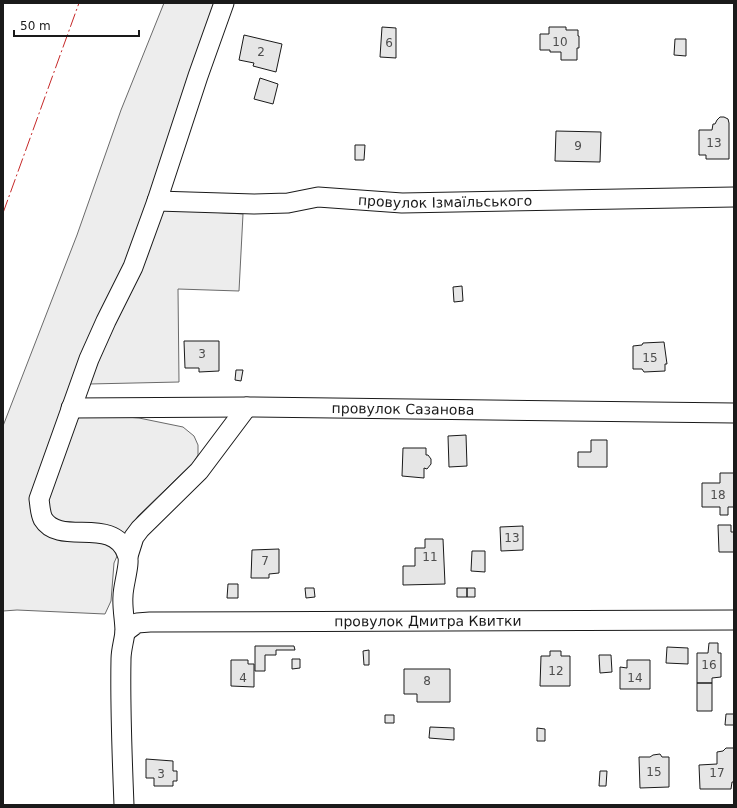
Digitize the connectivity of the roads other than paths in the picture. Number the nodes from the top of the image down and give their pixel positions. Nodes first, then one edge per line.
1 (224, 3) edge
2 (734, 197) edge
3 (157, 201) junction
4 (247, 407) junction
5 (71, 408) junction
6 (734, 413) edge
7 (128, 556) junction
8 (734, 620) edge
9 (125, 632) junction
10 (124, 805) edge

1 - 3 street
2 - 3 street, провулок Ізмаїльського
3 - 5 street
4 - 5 street, провулок Сазанова
4 - 6 street, провулок Сазанова
4 - 7 street
5 - 7 street
7 - 9 street
8 - 9 street, провулок Дмитра Квитки
9 - 10 street

